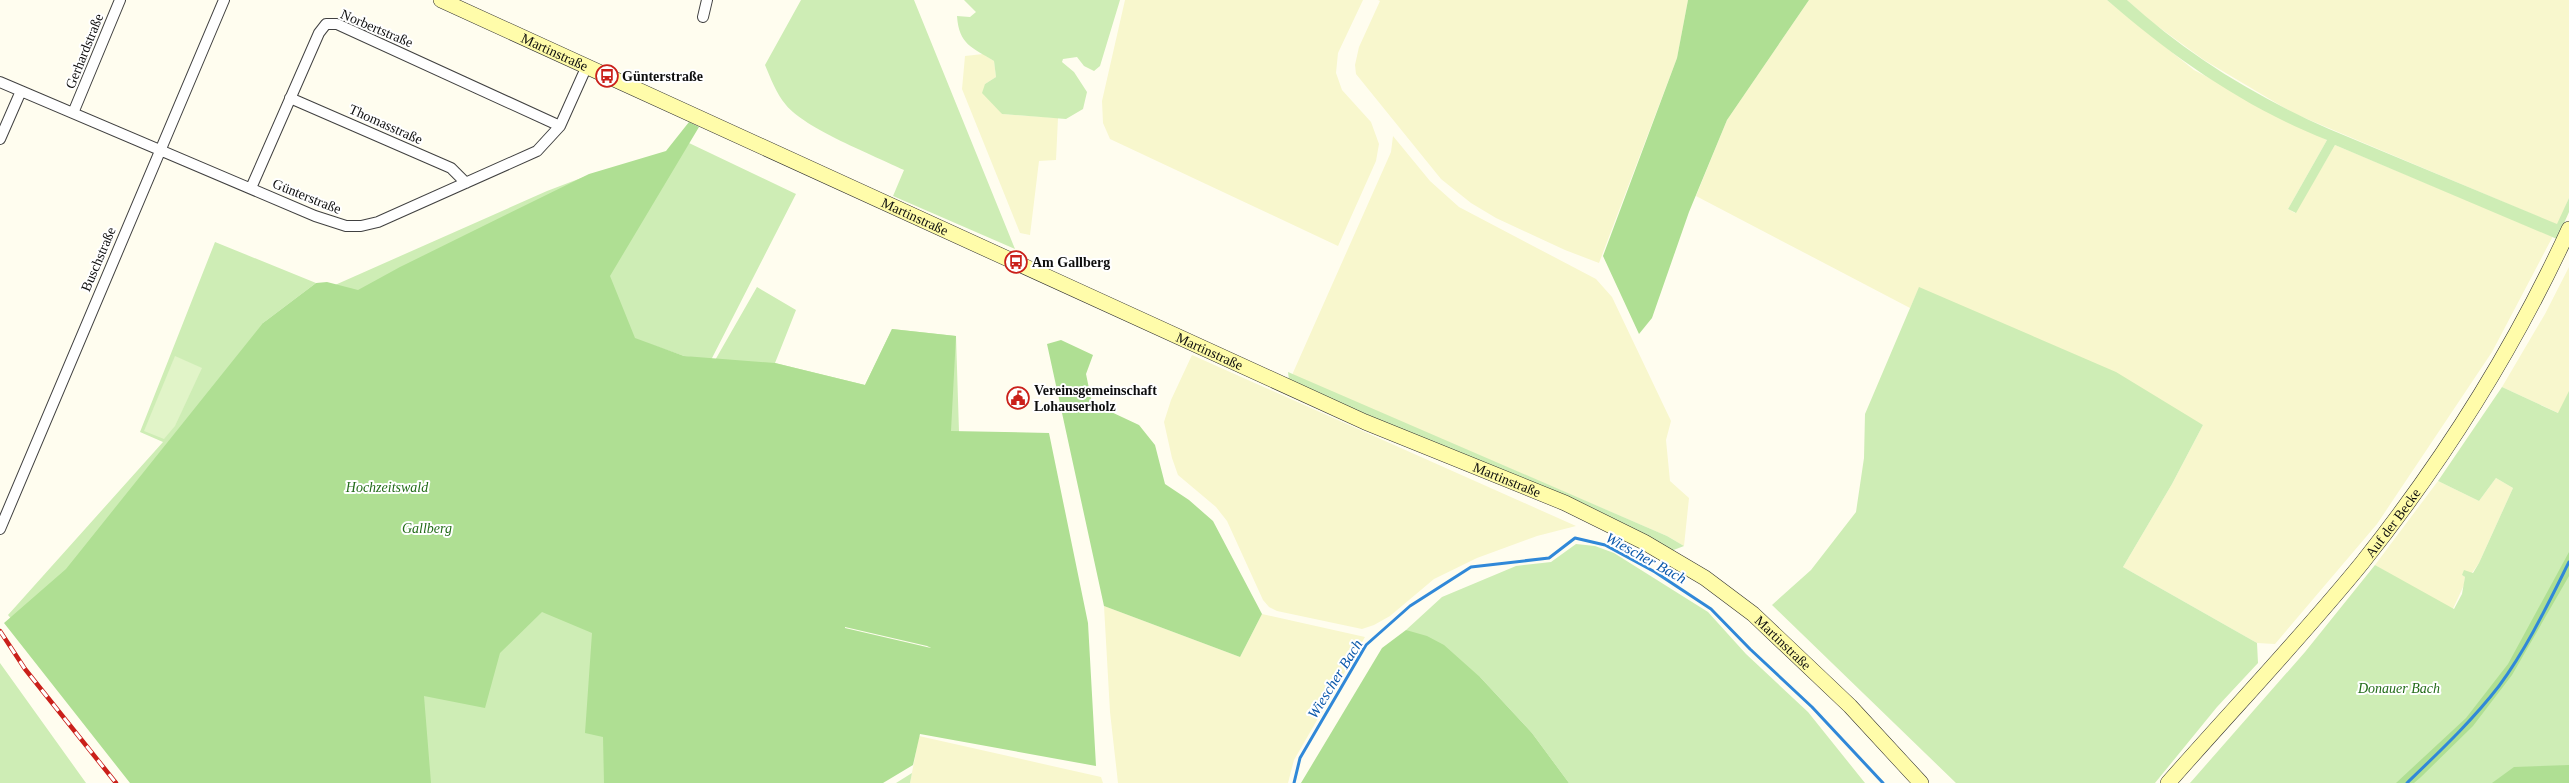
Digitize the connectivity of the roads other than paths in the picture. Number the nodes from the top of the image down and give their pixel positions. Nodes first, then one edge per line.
1 (120, 0) edge
2 (224, 0) edge
3 (441, 0) edge
4 (708, 0) edge
5 (703, 17) dead end
6 (586, 68) junction
7 (0, 82) edge
8 (21, 90) junction
9 (290, 98) junction
10 (73, 113) junction
11 (560, 126) junction
12 (0, 139) edge
13 (160, 150) junction
14 (466, 183) junction
15 (251, 188) junction
16 (2569, 229) edge
17 (0, 529) edge
18 (1921, 783) edge
19 (2168, 783) edge

1 - 10 street, Gerhardstraße
2 - 13 street, Buschstraße
3 - 6 street, Martinstraße
4 - 5 street
6 - 11 street, Günterstraße
6 - 18 street, Martinstraße
7 - 8 street, Günterstraße
8 - 10 street, Günterstraße
8 - 12 street
9 - 11 street, Norbertstraße
9 - 14 street, Thomasstraße
9 - 15 street, Norbertstraße
10 - 13 street, Günterstraße
11 - 14 street, Günterstraße
13 - 15 street, Günterstraße
13 - 17 street, Buschstraße
14 - 15 street, Günterstraße
16 - 19 street, Auf der Becke

